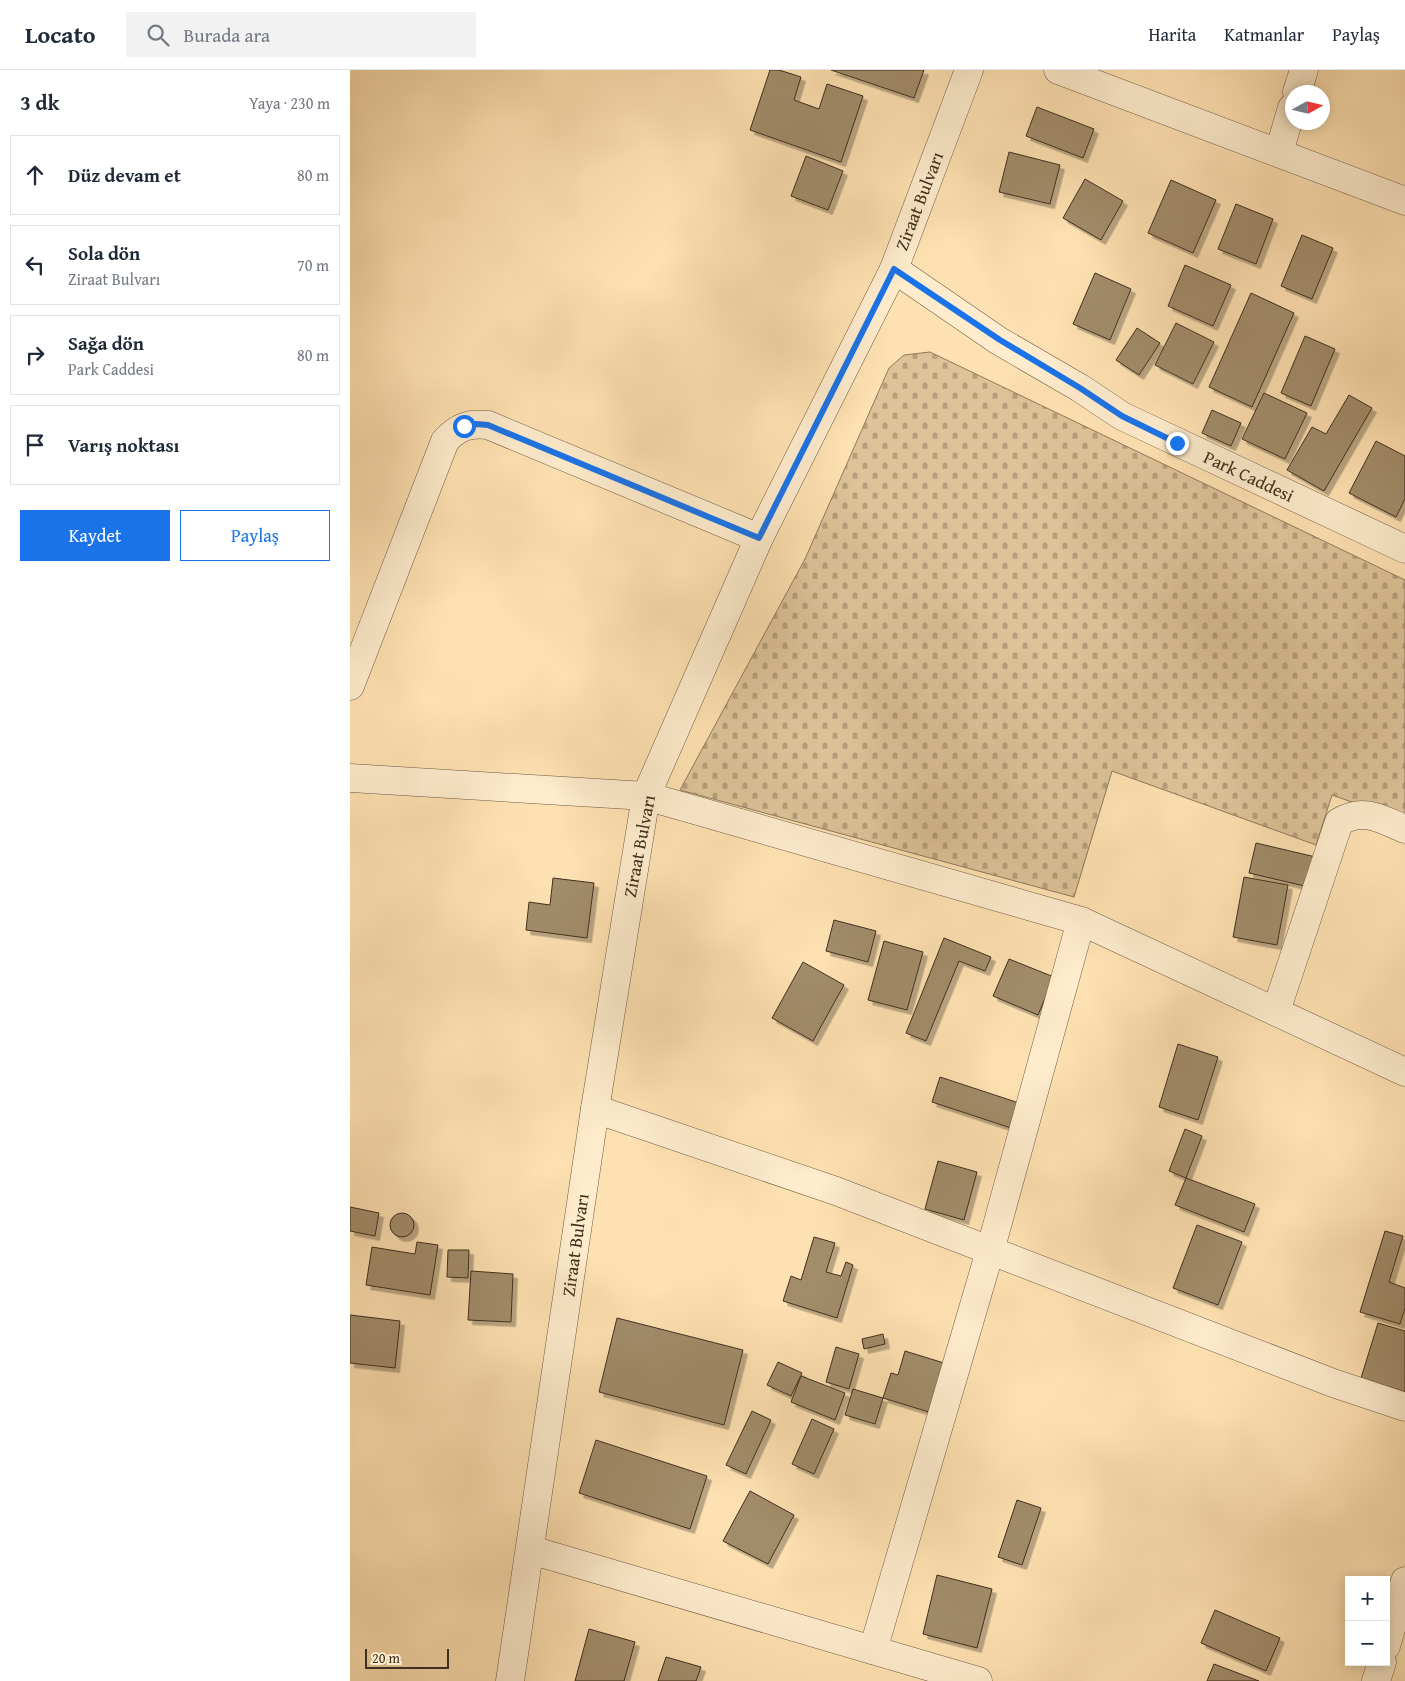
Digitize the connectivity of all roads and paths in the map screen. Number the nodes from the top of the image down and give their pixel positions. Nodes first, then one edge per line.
1 (969, 70) edge
2 (1058, 70) edge
3 (1304, 70) edge
4 (1299, 85) edge
5 (1286, 130) edge
6 (1279, 152) junction
7 (1405, 201) edge
8 (894, 269) junction
9 (759, 538) junction
10 (1405, 549) edge
11 (350, 686) edge
12 (350, 778) edge
13 (646, 796) junction
14 (1405, 829) edge
15 (1081, 922) junction
16 (1276, 1011) junction
17 (1405, 1072) edge
18 (594, 1109) junction
19 (990, 1251) junction
20 (1405, 1407) edge
21 (531, 1550) junction
22 (1405, 1581) edge
23 (1390, 1632) edge
24 (873, 1650) junction
25 (1381, 1666) edge
26 (936, 1675) edge
27 (510, 1681) edge
28 (978, 1681) edge
29 (1376, 1681) edge

1 - 8 street, Ziraat Bulvarı
2 - 6 street
3 - 4 street
5 - 6 street
6 - 7 street
8 - 9 street, Ziraat Bulvarı
8 - 10 street, Park Caddesi
9 - 11 street
9 - 13 street, Ziraat Bulvarı
12 - 13 street
13 - 15 street
13 - 18 street, Ziraat Bulvarı
14 - 16 street
15 - 16 street
15 - 19 street
16 - 17 street
18 - 19 street
18 - 21 street, Ziraat Bulvarı
19 - 20 street
19 - 24 street
21 - 24 street
21 - 27 street, Ziraat Bulvarı
22 - 23 street
24 - 26 street
25 - 29 street
26 - 28 street

